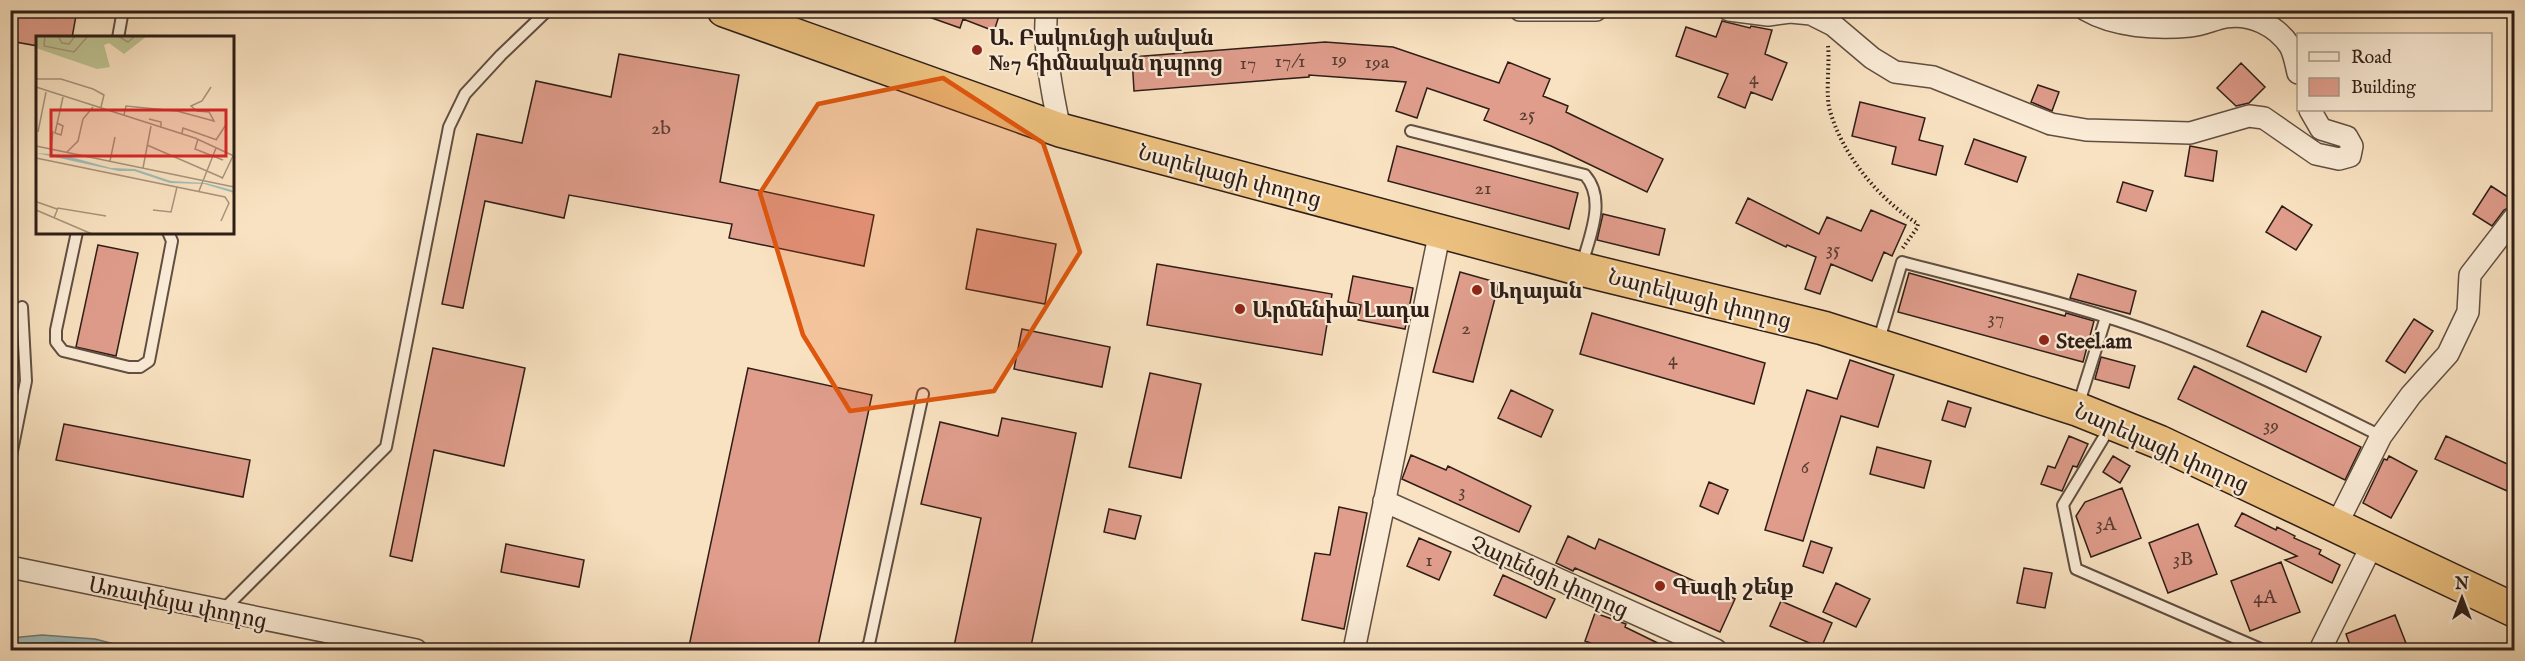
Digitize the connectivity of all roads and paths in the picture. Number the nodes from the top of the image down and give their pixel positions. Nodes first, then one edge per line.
1 (123, 10) edge
2 (548, 10) edge
3 (724, 10) edge
4 (1047, 10) edge
5 (1520, 10) edge
6 (1596, 10) edge
7 (1729, 10) edge
8 (2086, 10) edge
9 (118, 36) edge
10 (1830, 57) dead end
11 (2297, 69) edge
12 (2311, 111) edge
13 (1060, 130) junction
14 (1411, 131) dead end
15 (2514, 218) edge
16 (1440, 231) junction
17 (77, 234) edge
18 (169, 234) edge
19 (1903, 247) dead end
20 (1581, 268) junction
21 (22, 307) dead end
22 (2106, 317) junction
23 (1877, 346) junction
24 (924, 394) dead end
25 (2077, 409) junction
26 (2113, 423) junction
27 (2381, 436) junction
28 (10, 461) edge
29 (1384, 501) junction
30 (2336, 526) junction
31 (2373, 543) junction
32 (10, 567) edge
33 (2514, 610) edge
34 (222, 611) junction
35 (416, 651) edge
36 (864, 651) edge
37 (1354, 651) edge
38 (1716, 651) edge
39 (2263, 651) edge
40 (2320, 651) edge

1 - 9 lane
2 - 34 lane
3 - 13 highway, Նարեկացի փողոց
4 - 13 street
5 - 6 street
7 - 12 street
8 - 11 street
10 - 19 path
13 - 16 highway, Նարեկացի փողոց
14 - 20 lane
15 - 27 street
16 - 20 highway, Նարեկացի փողոց
16 - 29 street
17 - 18 lane
20 - 23 highway, Նարեկացի փողոց
21 - 28 lane
22 - 23 lane
22 - 25 lane
22 - 27 lane
23 - 25 highway, Նարեկացի փողոց
24 - 36 lane
25 - 26 highway, Նարեկացի փողոց
26 - 30 highway, Նարեկացի փողոց
26 - 39 lane
27 - 30 street
29 - 37 street
29 - 38 street, Չարենցի փողոց
30 - 31 highway, Նարեկացի փողոց
31 - 33 highway, Նարեկացի փողոց
31 - 40 street
32 - 34 street, Առափնյա փողոց
34 - 35 street, Առափնյա փողոց

